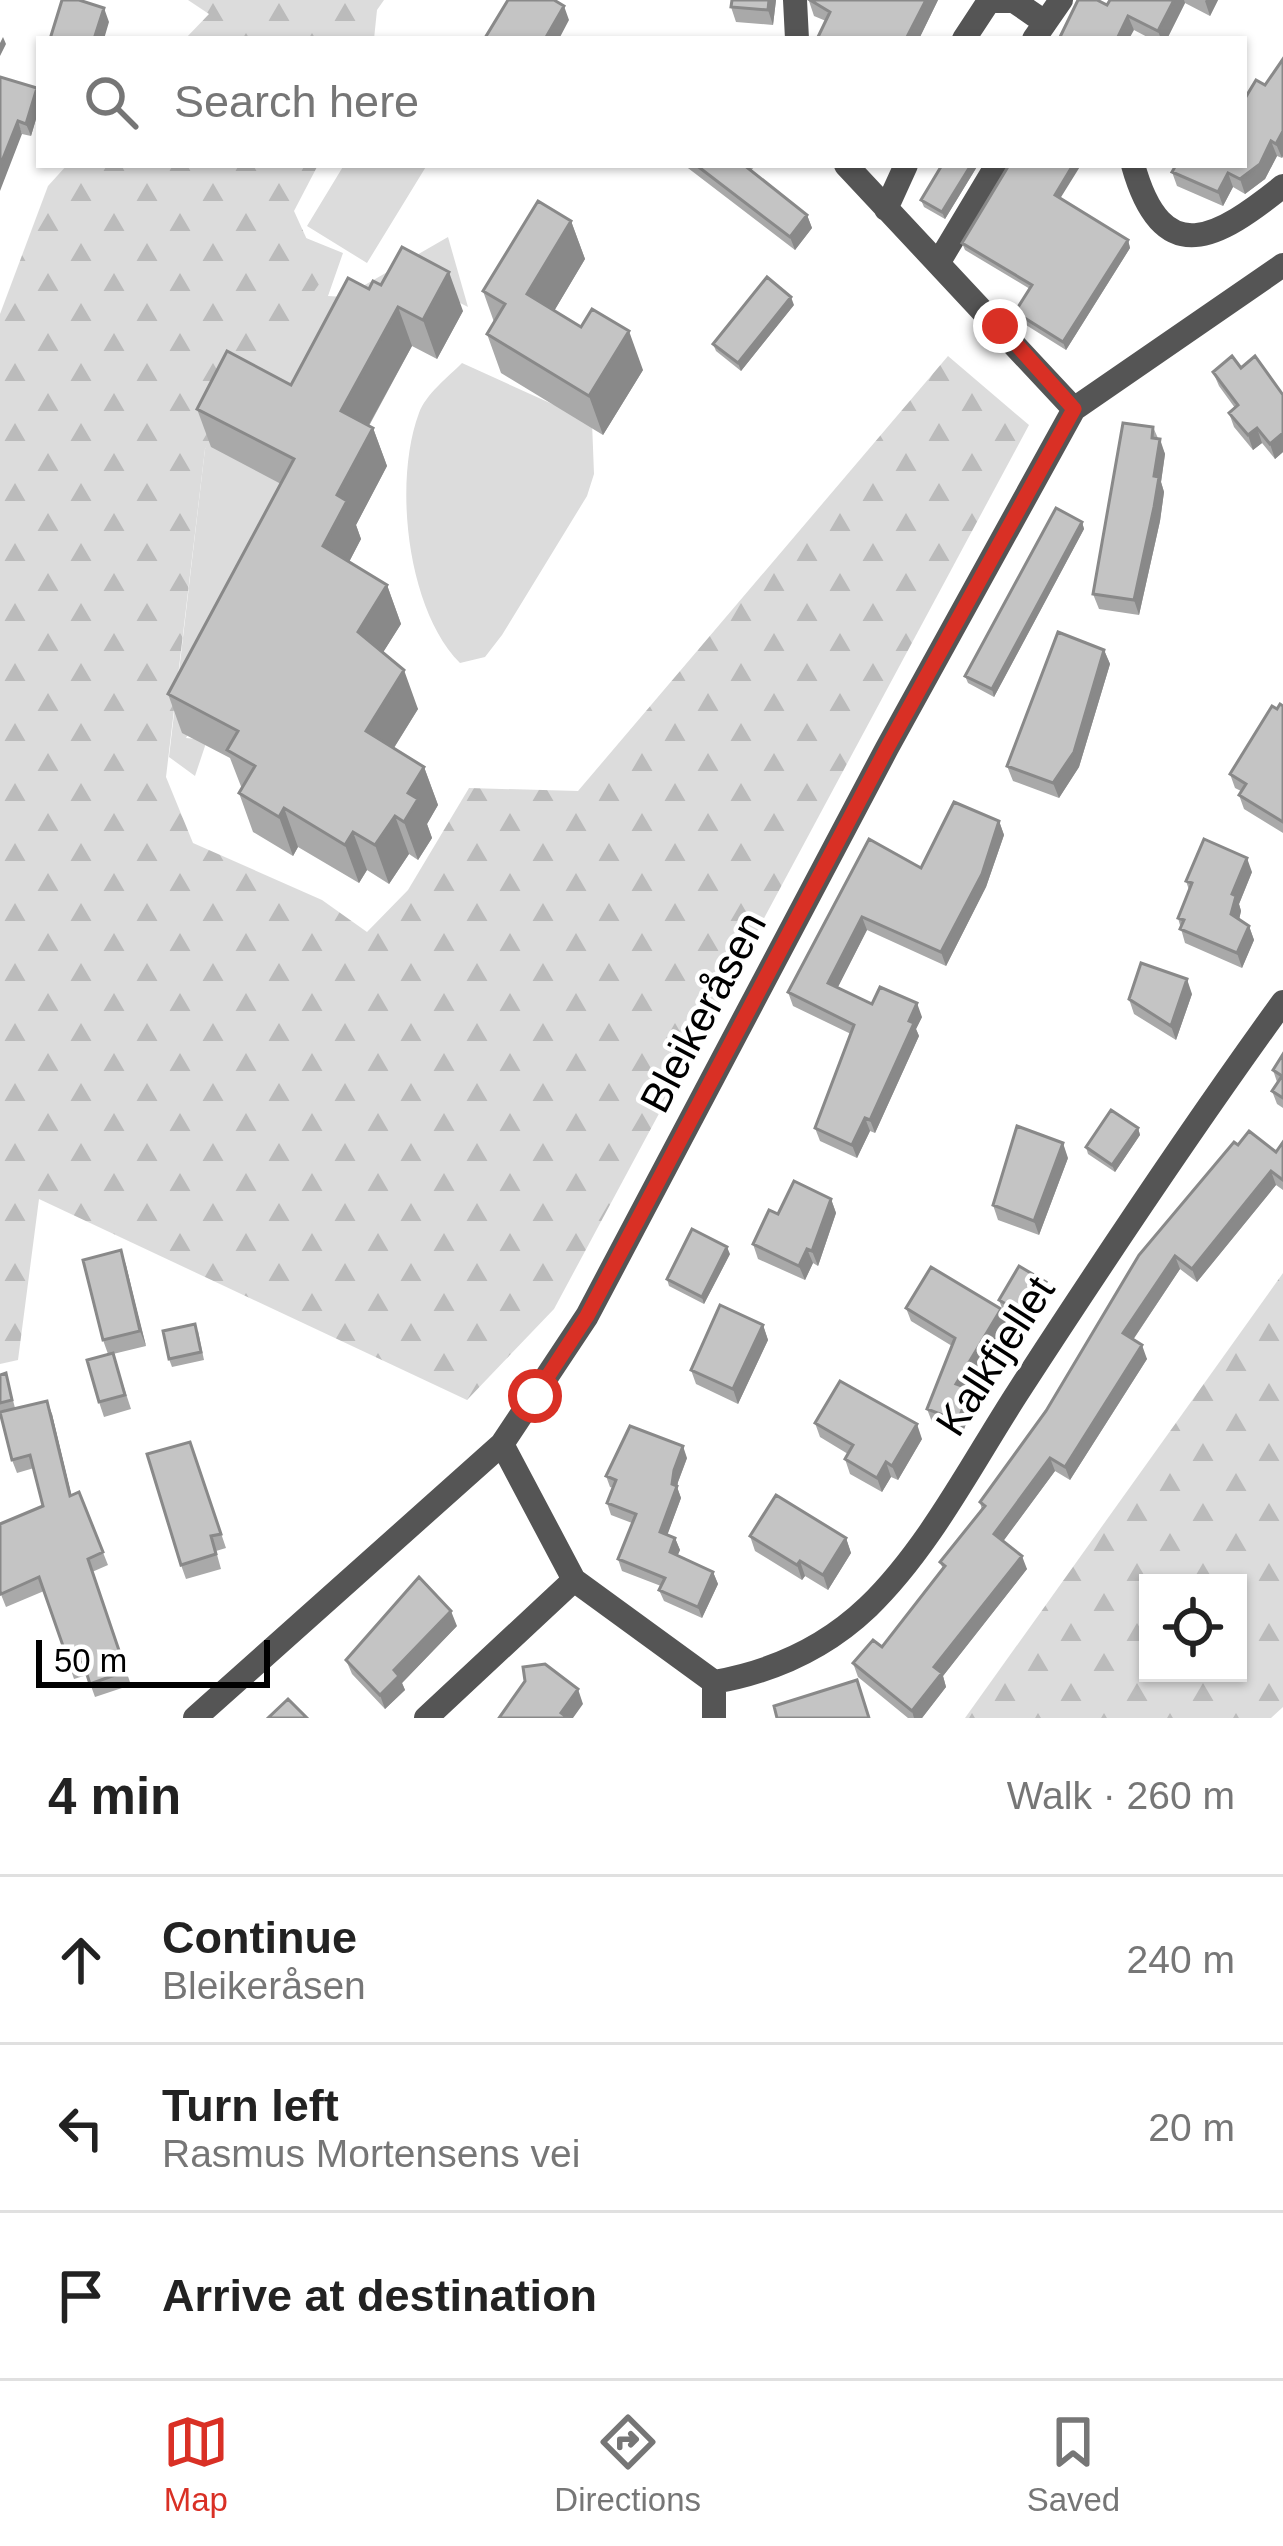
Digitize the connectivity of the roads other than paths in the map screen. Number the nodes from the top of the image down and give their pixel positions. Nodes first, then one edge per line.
1 (795, 0) edge
2 (1061, 0) edge
3 (1038, 30) edge
4 (796, 36) edge
5 (966, 36) edge
6 (849, 168) edge
7 (905, 168) edge
8 (995, 168) edge
9 (1134, 168) edge
10 (1283, 186) edge
11 (886, 209) junction
12 (940, 260) junction
13 (1283, 265) edge
14 (1074, 409) junction
15 (1283, 1002) edge
16 (502, 1444) junction
17 (574, 1580) junction
18 (714, 1682) junction
19 (195, 1718) edge
20 (426, 1718) edge
21 (714, 1718) edge

1 - 4 street
2 - 3 street
3 - 5 street
6 - 11 street
7 - 11 street
8 - 12 street
9 - 10 street
11 - 12 street
12 - 14 street
13 - 14 street, Bleikeråsen
14 - 16 street, Bleikeråsen
15 - 18 street, Kalkfjellet
16 - 17 street
16 - 19 street, Bleikeråsen
17 - 18 street
17 - 20 street
18 - 21 street

